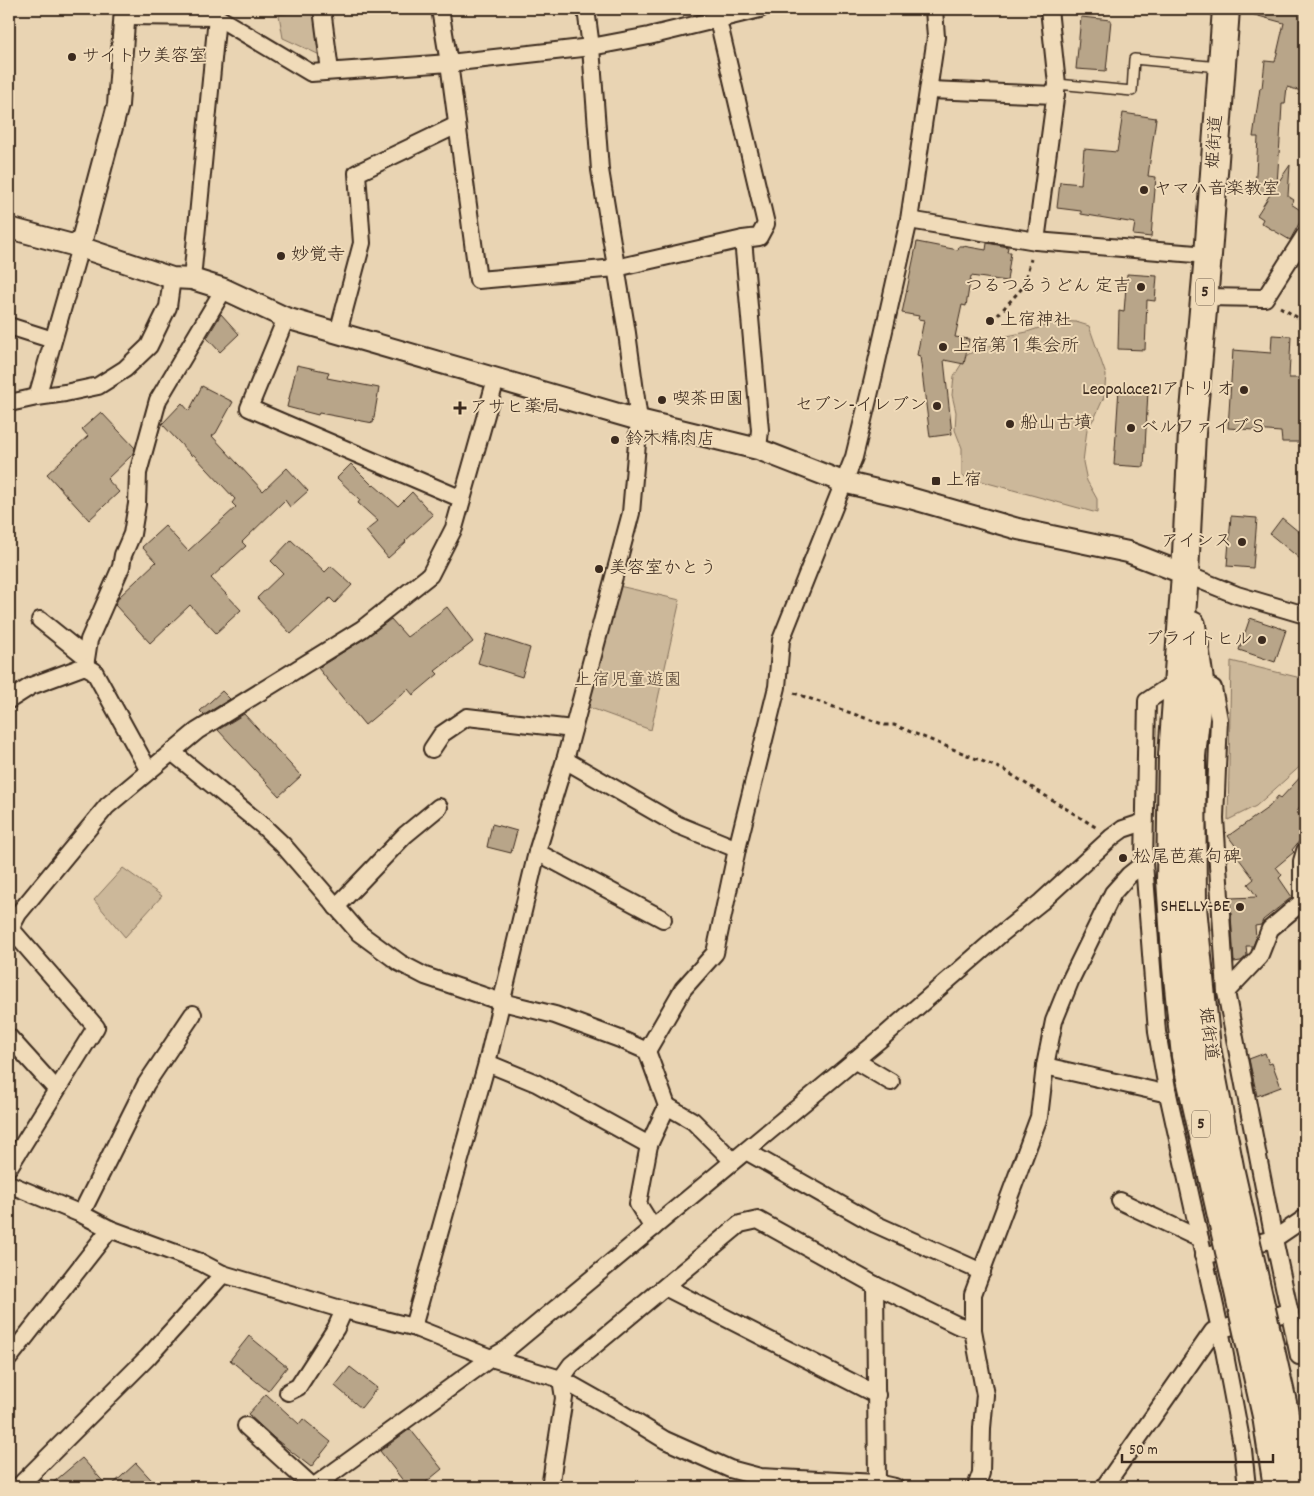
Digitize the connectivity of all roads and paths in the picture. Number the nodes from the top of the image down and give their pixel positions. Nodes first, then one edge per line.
1 (322, 9) edge
2 (440, 9) edge
3 (586, 9) edge
4 (760, 9) edge
5 (934, 9) edge
6 (1049, 9) edge
7 (1226, 9) edge
8 (126, 12) edge
9 (217, 17) junction
10 (718, 20) junction
11 (591, 47) junction
12 (449, 63) junction
13 (1221, 67) junction
14 (330, 71) junction
15 (929, 90) junction
16 (1056, 90) junction
17 (457, 126) junction
18 (909, 220) junction
19 (9, 228) edge
20 (1305, 236) edge
21 (743, 239) junction
22 (1036, 241) junction
23 (80, 247) junction
24 (1208, 255) junction
25 (616, 268) junction
26 (172, 278) junction
27 (192, 279) junction
28 (224, 289) junction
29 (1204, 297) junction
30 (1265, 298) junction
31 (998, 315) dead end
32 (286, 318) junction
33 (1305, 322) edge
34 (9, 326) edge
35 (338, 333) junction
36 (53, 340) junction
37 (496, 379) junction
38 (37, 397) junction
39 (9, 401) edge
40 (638, 420) junction
41 (758, 449) junction
42 (843, 482) junction
43 (462, 500) junction
44 (1185, 574) junction
45 (1305, 615) edge
46 (40, 620) dead end
47 (86, 661) junction
48 (1188, 681) junction
49 (777, 687) junction
50 (9, 700) edge
51 (573, 729) junction
52 (432, 749) dead end
53 (172, 752) junction
54 (1182, 756) junction
55 (565, 760) junction
56 (148, 771) junction
57 (439, 807) dead end
58 (1144, 822) junction
59 (1112, 837) junction
60 (737, 849) junction
61 (1305, 851) edge
62 (537, 852) junction
63 (1144, 863) junction
64 (336, 907) junction
65 (14, 912) edge
66 (663, 919) dead end
67 (10, 930) edge
68 (1226, 992) junction
69 (502, 1002) junction
70 (193, 1014) dead end
71 (9, 1037) edge
72 (647, 1051) junction
73 (854, 1060) junction
74 (487, 1063) junction
75 (1046, 1066) junction
76 (891, 1082) dead end
77 (56, 1089) junction
78 (1168, 1094) junction
79 (667, 1106) junction
80 (650, 1146) junction
81 (746, 1150) junction
82 (11, 1155) edge
83 (733, 1161) junction
84 (9, 1184) edge
85 (1120, 1202) dead end
86 (81, 1214) junction
87 (1305, 1218) edge
88 (110, 1228) junction
89 (653, 1228) junction
90 (1200, 1239) junction
91 (1274, 1239) junction
92 (1203, 1256) junction
93 (982, 1272) junction
94 (223, 1274) junction
95 (875, 1285) junction
96 (665, 1287) junction
97 (344, 1310) junction
98 (1290, 1312) junction
99 (413, 1327) junction
100 (1220, 1329) junction
101 (973, 1330) junction
102 (1299, 1356) dead end
103 (9, 1358) edge
104 (490, 1358) junction
105 (561, 1379) junction
106 (288, 1392) dead end
107 (877, 1395) junction
108 (246, 1426) dead end
109 (877, 1484) junction
110 (18, 1487) edge
111 (313, 1487) edge
112 (550, 1487) edge
113 (895, 1487) edge
114 (976, 1487) edge
115 (1104, 1487) edge
116 (1247, 1487) edge
117 (1277, 1487) edge
118 (1297, 1487) edge

1 - 14 street
2 - 12 street
3 - 11 street
4 - 10 street
5 - 15 street
6 - 16 street
7 - 13 main road, 姫街道 / 5
8 - 9 street
8 - 23 street
9 - 14 street
9 - 27 street
10 - 11 street
10 - 21 street
11 - 12 street
11 - 25 street
12 - 14 street
12 - 17 street
13 - 16 lane
13 - 24 main road, 姫街道 / 5
15 - 16 street
15 - 18 street
16 - 22 street
17 - 25 street
17 - 35 street
18 - 22 street
18 - 42 street
19 - 23 street
20 - 30 street
21 - 25 street
21 - 41 street
22 - 24 street
22 - 31 path
23 - 26 street
23 - 36 street
24 - 29 main road, 姫街道 / 5
25 - 40 street
26 - 27 street
26 - 38 street
27 - 28 street
28 - 32 street
28 - 47 street
29 - 30 street
29 - 44 main road, 姫街道 / 5
30 - 33 path
32 - 35 street
32 - 43 street
34 - 36 street
35 - 37 street
36 - 38 street
37 - 40 street
37 - 43 street
38 - 39 street
40 - 41 street
40 - 51 street
41 - 42 street
42 - 44 street
42 - 49 street
43 - 53 street
44 - 45 street
44 - 48 main road, 姫街道 / 5
46 - 47 street
47 - 50 street
47 - 56 street
48 - 54 main road, 姫街道 / 5
48 - 58 street
48 - 68 street
49 - 59 path
49 - 60 street
51 - 52 street
51 - 55 street
53 - 56 street
53 - 64 street
54 - 117 main road, 姫街道 / 5, bridge
54 - 118 main road, 姫街道 / 5, bridge
55 - 60 street
55 - 62 street
56 - 65 street
57 - 64 street
58 - 59 street
58 - 63 street
59 - 73 street
60 - 72 street
61 - 68 street
62 - 66 street
62 - 69 street
63 - 75 street
63 - 78 street
64 - 69 street
65 - 67 street
67 - 77 street
68 - 91 street
69 - 72 street
69 - 74 street
70 - 86 street
71 - 77 street
72 - 79 street
73 - 76 street
73 - 81 street
74 - 80 street
74 - 99 street
75 - 78 street
75 - 93 street
77 - 82 street
78 - 90 street
79 - 80 street
79 - 83 street
80 - 89 street
81 - 83 street
81 - 93 street
83 - 89 street
84 - 86 street
85 - 90 street
86 - 88 street
87 - 91 street
88 - 94 street
88 - 103 street
89 - 104 street
90 - 92 street
91 - 92 street
91 - 98 street
92 - 100 street
93 - 101 street
94 - 97 street
94 - 110 street
95 - 96 street
95 - 101 street
95 - 107 street
96 - 105 street
96 - 107 street
97 - 99 street
97 - 106 street
98 - 100 street
98 - 102 street
99 - 104 street
100 - 115 street
100 - 116 street
101 - 114 street
104 - 105 street
104 - 111 street
105 - 109 street
105 - 112 street
107 - 109 street
108 - 111 street
109 - 113 street

